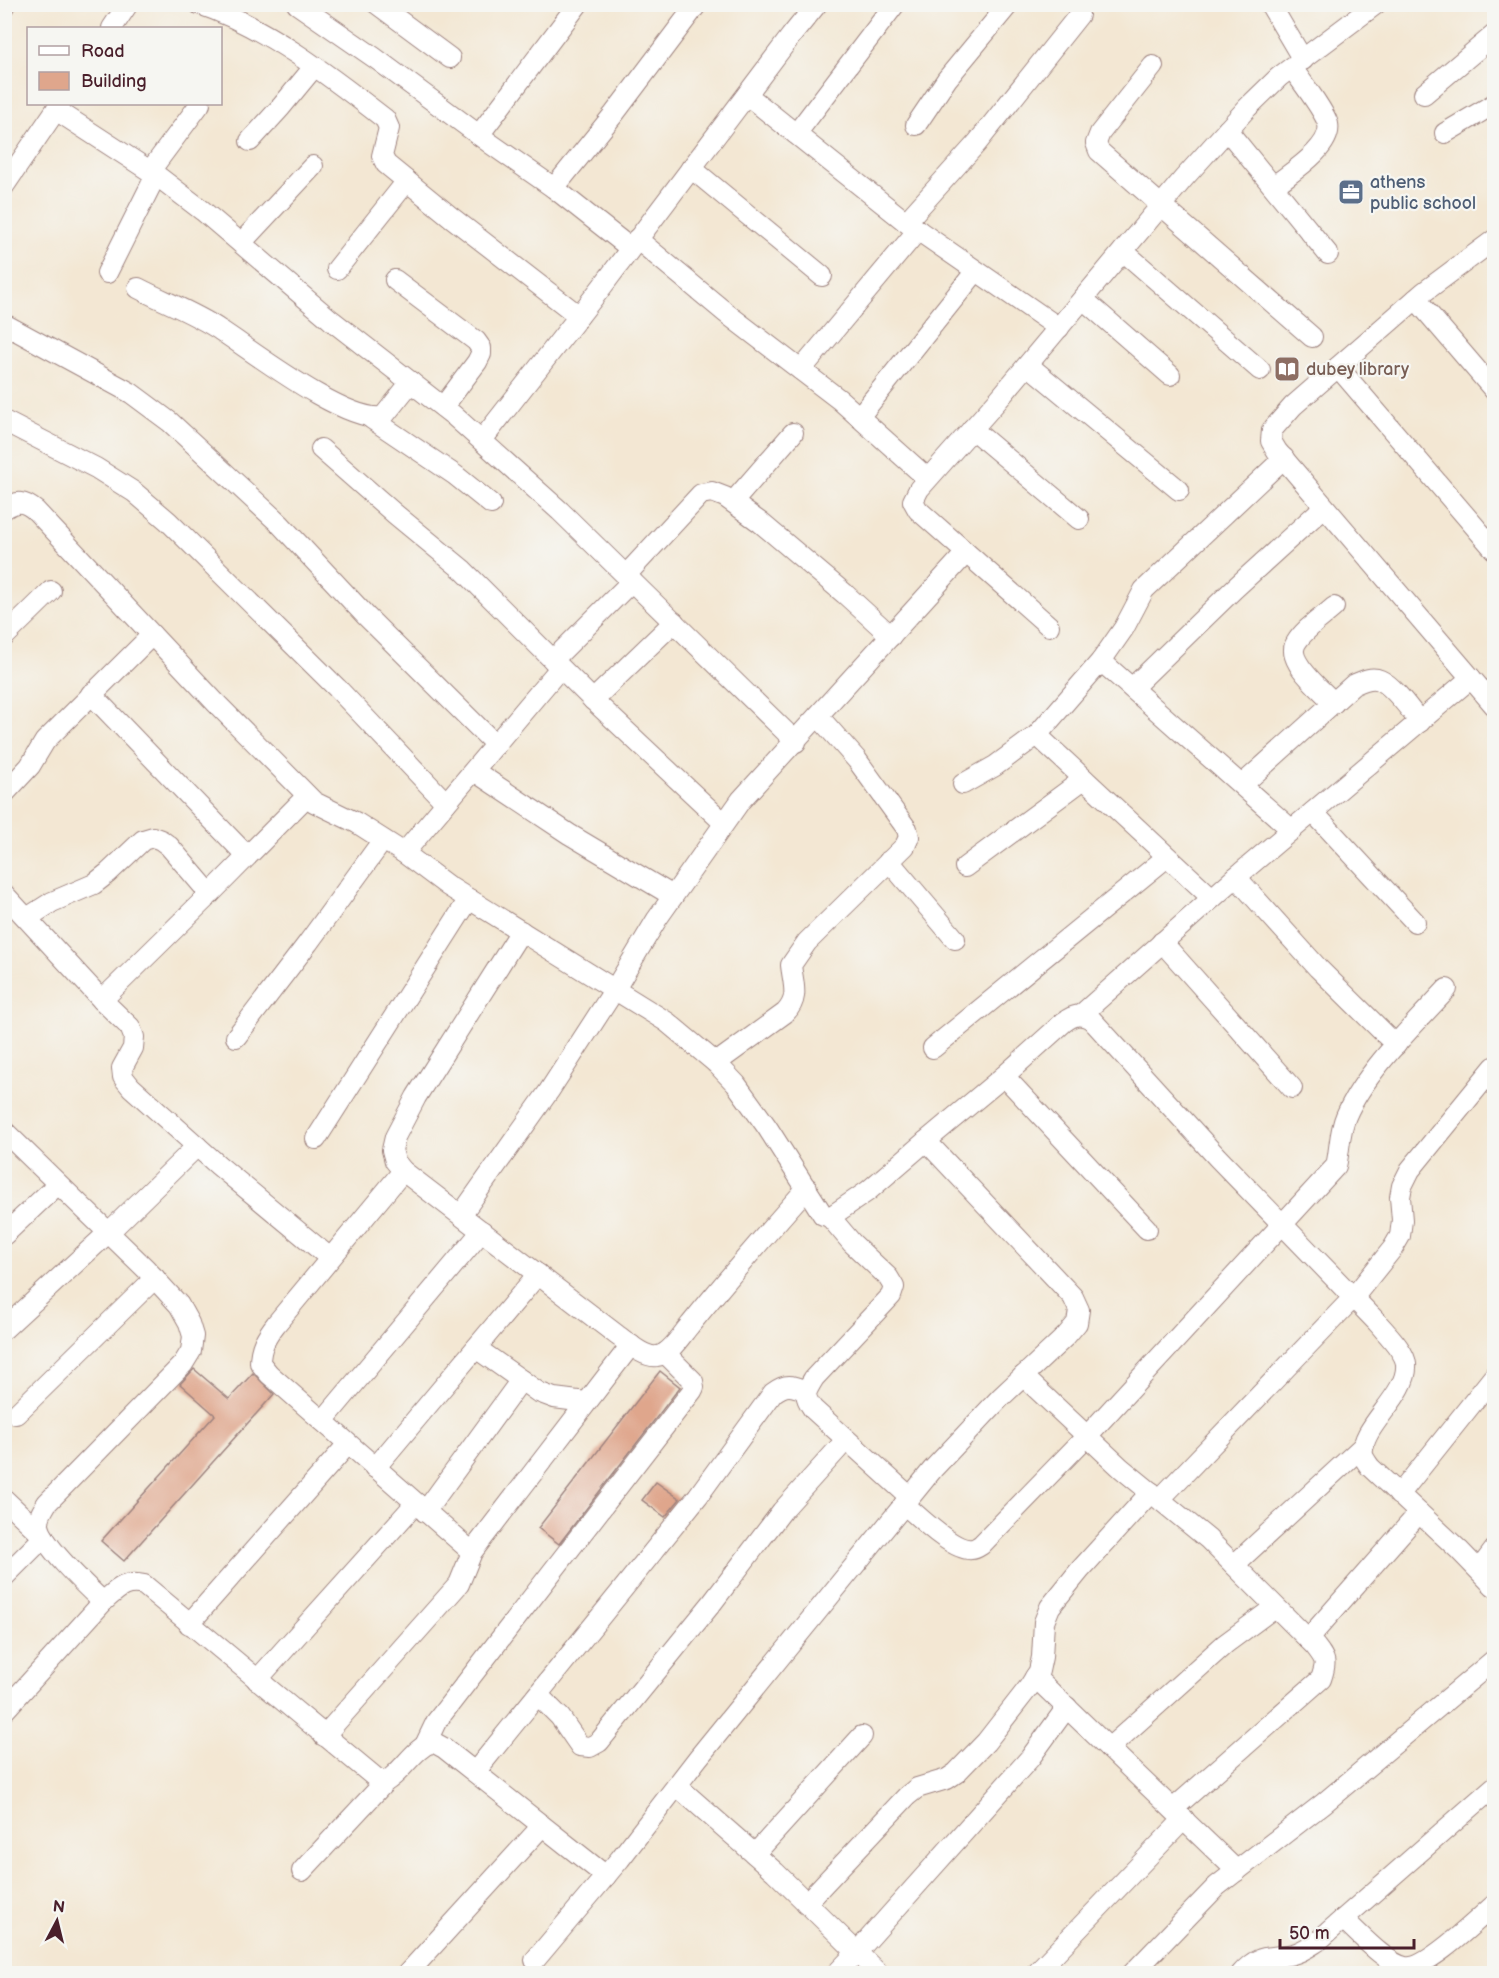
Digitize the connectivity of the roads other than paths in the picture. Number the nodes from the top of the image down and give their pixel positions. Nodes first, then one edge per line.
1 (128, 4) edge
2 (199, 4) edge
3 (297, 4) edge
4 (377, 4) edge
5 (578, 4) edge
6 (697, 4) edge
7 (817, 4) edge
8 (895, 4) edge
9 (1009, 4) edge
10 (1270, 4) edge
11 (1376, 4) edge
12 (1079, 15) dead end
13 (113, 27) edge
14 (1494, 35) edge
15 (450, 58) dead end
16 (1297, 64) junction
17 (1153, 66) dead end
18 (314, 67) junction
19 (1424, 94) dead end
20 (747, 95) junction
21 (1494, 104) edge
22 (199, 105) edge
23 (58, 107) edge
24 (916, 125) dead end
25 (1227, 130) junction
26 (1445, 133) dead end
27 (796, 134) junction
28 (479, 135) junction
29 (250, 141) dead end
30 (313, 166) dead end
31 (691, 168) junction
32 (153, 173) junction
33 (408, 181) junction
34 (4, 186) edge
35 (1274, 186) junction
36 (554, 188) junction
37 (1160, 206) junction
38 (912, 226) junction
39 (1494, 240) edge
40 (241, 243) junction
41 (634, 244) junction
42 (1123, 251) junction
43 (1328, 254) dead end
44 (337, 269) dead end
45 (976, 271) junction
46 (107, 273) dead end
47 (822, 276) dead end
48 (395, 280) dead end
49 (138, 288) dead end
50 (1083, 299) junction
51 (1416, 299) junction
52 (579, 316) junction
53 (4, 324) edge
54 (1059, 328) junction
55 (1311, 337) dead end
56 (1028, 365) junction
57 (1338, 367) junction
58 (801, 370) junction
59 (1260, 370) dead end
60 (1170, 375) dead end
61 (411, 382) junction
62 (1494, 389) edge
63 (443, 407) junction
64 (859, 417) junction
65 (372, 418) junction
66 (4, 421) edge
67 (972, 429) junction
68 (793, 433) dead end
69 (482, 440) junction
70 (321, 449) dead end
71 (1284, 458) junction
72 (927, 478) junction
73 (1179, 490) dead end
74 (733, 502) junction
75 (491, 504) dead end
76 (1324, 507) junction
77 (4, 509) edge
78 (1079, 519) dead end
79 (1494, 549) edge
80 (966, 553) junction
81 (629, 578) junction
82 (51, 591) dead end
83 (1334, 607) dead end
84 (674, 622) junction
85 (1049, 626) dead end
86 (152, 635) junction
87 (891, 636) junction
88 (4, 638) edge
89 (1101, 661) junction
90 (557, 664) junction
91 (1471, 678) junction
92 (1132, 688) junction
93 (91, 694) junction
94 (593, 700) junction
95 (1334, 703) junction
96 (1494, 705) edge
97 (818, 716) junction
98 (1420, 722) junction
99 (1037, 735) junction
100 (795, 742) junction
101 (496, 745) junction
102 (474, 771) junction
103 (1084, 779) junction
104 (963, 783) dead end
105 (1242, 784) junction
106 (4, 794) edge
107 (307, 796) junction
108 (446, 803) junction
109 (1313, 812) junction
110 (724, 823) junction
111 (1292, 830) junction
112 (382, 840) junction
113 (404, 854) junction
114 (248, 856) junction
115 (1167, 857) junction
116 (889, 861) junction
117 (965, 867) dead end
118 (1236, 877) junction
119 (210, 894) junction
120 (673, 896) junction
121 (1212, 898) junction
122 (469, 899) junction
123 (13, 909) edge
124 (1415, 922) dead end
125 (521, 931) junction
126 (955, 939) dead end
127 (1162, 942) junction
128 (615, 989) junction
129 (1447, 989) dead end
130 (102, 1000) junction
131 (1082, 1014) junction
132 (236, 1037) dead end
133 (1396, 1045) junction
134 (933, 1048) dead end
135 (716, 1063) junction
136 (1494, 1067) edge
137 (1004, 1077) junction
138 (1292, 1088) dead end
139 (6, 1134) edge
140 (316, 1138) dead end
141 (926, 1141) junction
142 (197, 1146) junction
143 (403, 1171) junction
144 (58, 1184) junction
145 (807, 1188) junction
146 (461, 1215) junction
147 (830, 1217) junction
148 (1282, 1225) junction
149 (1147, 1229) dead end
150 (482, 1231) junction
151 (109, 1232) junction
152 (4, 1235) edge
153 (330, 1258) junction
154 (538, 1274) junction
155 (155, 1278) junction
156 (1353, 1298) junction
157 (4, 1329) edge
158 (631, 1345) junction
159 (476, 1348) junction
160 (665, 1353) junction
161 (1023, 1376) junction
162 (1494, 1376) edge
163 (521, 1380) junction
164 (806, 1391) junction
165 (586, 1402) junction
166 (16, 1414) dead end
167 (323, 1421) junction
168 (1087, 1436) junction
169 (846, 1440) junction
170 (348, 1444) junction
171 (1364, 1445) junction
172 (375, 1468) junction
173 (1399, 1495) junction
174 (1156, 1496) junction
175 (4, 1499) edge
176 (907, 1501) junction
177 (420, 1508) junction
178 (1419, 1513) junction
179 (44, 1537) junction
180 (1494, 1550) edge
181 (472, 1552) junction
182 (1234, 1565) junction
183 (1479, 1570) junction
184 (4, 1576) edge
185 (1494, 1586) edge
186 (103, 1602) junction
187 (1275, 1607) junction
188 (189, 1624) junction
189 (1308, 1639) junction
190 (1494, 1660) edge
191 (1035, 1677) junction
192 (257, 1680) junction
193 (538, 1695) junction
194 (1067, 1707) junction
195 (4, 1712) edge
196 (324, 1736) junction
197 (862, 1736) dead end
198 (425, 1745) junction
199 (1108, 1748) junction
200 (475, 1772) junction
201 (385, 1782) junction
202 (677, 1786) junction
203 (1494, 1787) edge
204 (1178, 1814) junction
205 (542, 1826) junction
206 (755, 1854) junction
207 (302, 1871) dead end
208 (1237, 1871) junction
209 (606, 1876) junction
210 (806, 1903) junction
211 (1494, 1905) edge
212 (1343, 1919) junction
213 (857, 1952) junction
214 (535, 1960) dead end
215 (407, 1974) edge
216 (836, 1974) edge
217 (879, 1974) edge
218 (1035, 1974) edge
219 (1132, 1974) edge
220 (1241, 1974) edge

1 - 13 street
2 - 18 street
3 - 28 street
4 - 15 street
5 - 28 street
6 - 36 street
7 - 20 street
8 - 27 street
9 - 24 street
10 - 16 street
11 - 16 street
12 - 38 street
14 - 19 street
16 - 25 street
16 - 35 street
17 - 37 street
18 - 29 street
18 - 33 street
20 - 27 street
20 - 31 street
21 - 26 street
22 - 32 street
23 - 32 street
23 - 34 street
25 - 35 street
25 - 37 street
27 - 38 street
28 - 36 street
30 - 40 street
31 - 41 street
31 - 47 street
32 - 40 street
32 - 46 street
33 - 44 street
33 - 52 street
35 - 43 street
36 - 41 street
37 - 42 street
37 - 55 street
38 - 45 street
38 - 58 street
39 - 51 street
40 - 61 street
41 - 52 street
41 - 58 street
42 - 50 street
42 - 59 street
45 - 54 street
45 - 64 street
48 - 63 street
49 - 65 street
50 - 54 street
50 - 60 street
51 - 57 street
51 - 62 street
52 - 69 street
53 - 101 street
54 - 56 street
56 - 67 street
56 - 73 street
57 - 71 street
57 - 79 street
58 - 64 street
61 - 63 street
61 - 65 street
63 - 69 street
64 - 72 street
65 - 75 street
66 - 108 street
67 - 72 street
67 - 78 street
68 - 74 street
69 - 81 street
70 - 90 street
71 - 76 street
71 - 89 street
72 - 80 street
74 - 81 street
74 - 87 street
76 - 91 street
76 - 92 street
77 - 86 street
80 - 85 street
80 - 87 street
81 - 84 street
81 - 90 street
82 - 88 street
83 - 95 street
84 - 94 street
84 - 100 street
86 - 93 street
86 - 107 street
87 - 97 street
89 - 92 street
89 - 99 street
90 - 94 street
90 - 101 street
91 - 96 street
91 - 98 street
92 - 105 street
93 - 106 street
93 - 114 street
94 - 110 street
95 - 98 street
95 - 105 street
97 - 100 street
97 - 116 street
98 - 109 street
99 - 103 street
99 - 104 street
100 - 110 street
101 - 102 street
102 - 108 street
102 - 120 street
103 - 115 street
103 - 117 street
105 - 111 street
107 - 112 street
107 - 114 street
108 - 113 street
109 - 111 street
109 - 124 street
110 - 120 street
111 - 118 street
112 - 113 street
112 - 132 street
113 - 122 street
114 - 119 street
115 - 121 street
115 - 134 street
116 - 126 street
116 - 135 street
118 - 121 street
118 - 133 street
119 - 123 street
119 - 130 street
120 - 128 street
121 - 127 street
122 - 125 street
122 - 140 street
123 - 130 street
125 - 128 street
125 - 143 street
127 - 131 street
127 - 138 street
128 - 135 street
128 - 146 street
129 - 133 street
130 - 142 street
131 - 137 street
131 - 148 street
133 - 148 street
135 - 145 street
136 - 156 street
137 - 141 street
137 - 149 street
139 - 144 street
141 - 147 street
141 - 161 street
142 - 151 street
142 - 153 street
143 - 146 street
143 - 153 street
144 - 151 street
144 - 152 street
145 - 147 street
145 - 160 street
146 - 150 street
147 - 164 street
148 - 156 street
148 - 168 street
150 - 154 street
150 - 167 street
151 - 155 street
151 - 157 street
153 - 167 street
154 - 158 street
154 - 159 street
155 - 166 street
155 - 179 street
156 - 171 street
156 - 174 street
158 - 160 street
158 - 165 street
159 - 163 street
159 - 172 street
160 - 198 street
161 - 168 street
161 - 176 street
162 - 173 street
163 - 165 street
163 - 177 street
164 - 169 street
164 - 193 street
165 - 181 street
167 - 170 street
168 - 174 street
168 - 176 street
169 - 176 street
169 - 193 street
170 - 172 street
170 - 188 street
171 - 173 street
171 - 182 street
172 - 177 street
173 - 178 street
174 - 182 street
174 - 191 street
175 - 179 street
176 - 202 street
177 - 181 street
177 - 192 street
178 - 183 street
178 - 189 street
179 - 184 street
179 - 186 street
180 - 183 street
181 - 196 street
182 - 187 street
183 - 185 street
186 - 188 street
186 - 195 street
187 - 189 street
187 - 199 street
188 - 192 street
189 - 204 street
190 - 208 street
191 - 194 street
191 - 210 street
192 - 196 street
193 - 200 street
194 - 199 street
194 - 213 street
196 - 201 street
197 - 206 street
198 - 200 street
198 - 201 street
199 - 204 street
200 - 205 street
201 - 207 street
202 - 206 street
202 - 209 street
203 - 212 street
204 - 208 street
204 - 218 street
205 - 209 street
205 - 215 street
206 - 210 street
208 - 219 street
209 - 214 street
210 - 213 street
211 - 212 street
212 - 220 street
213 - 216 street
213 - 217 street

